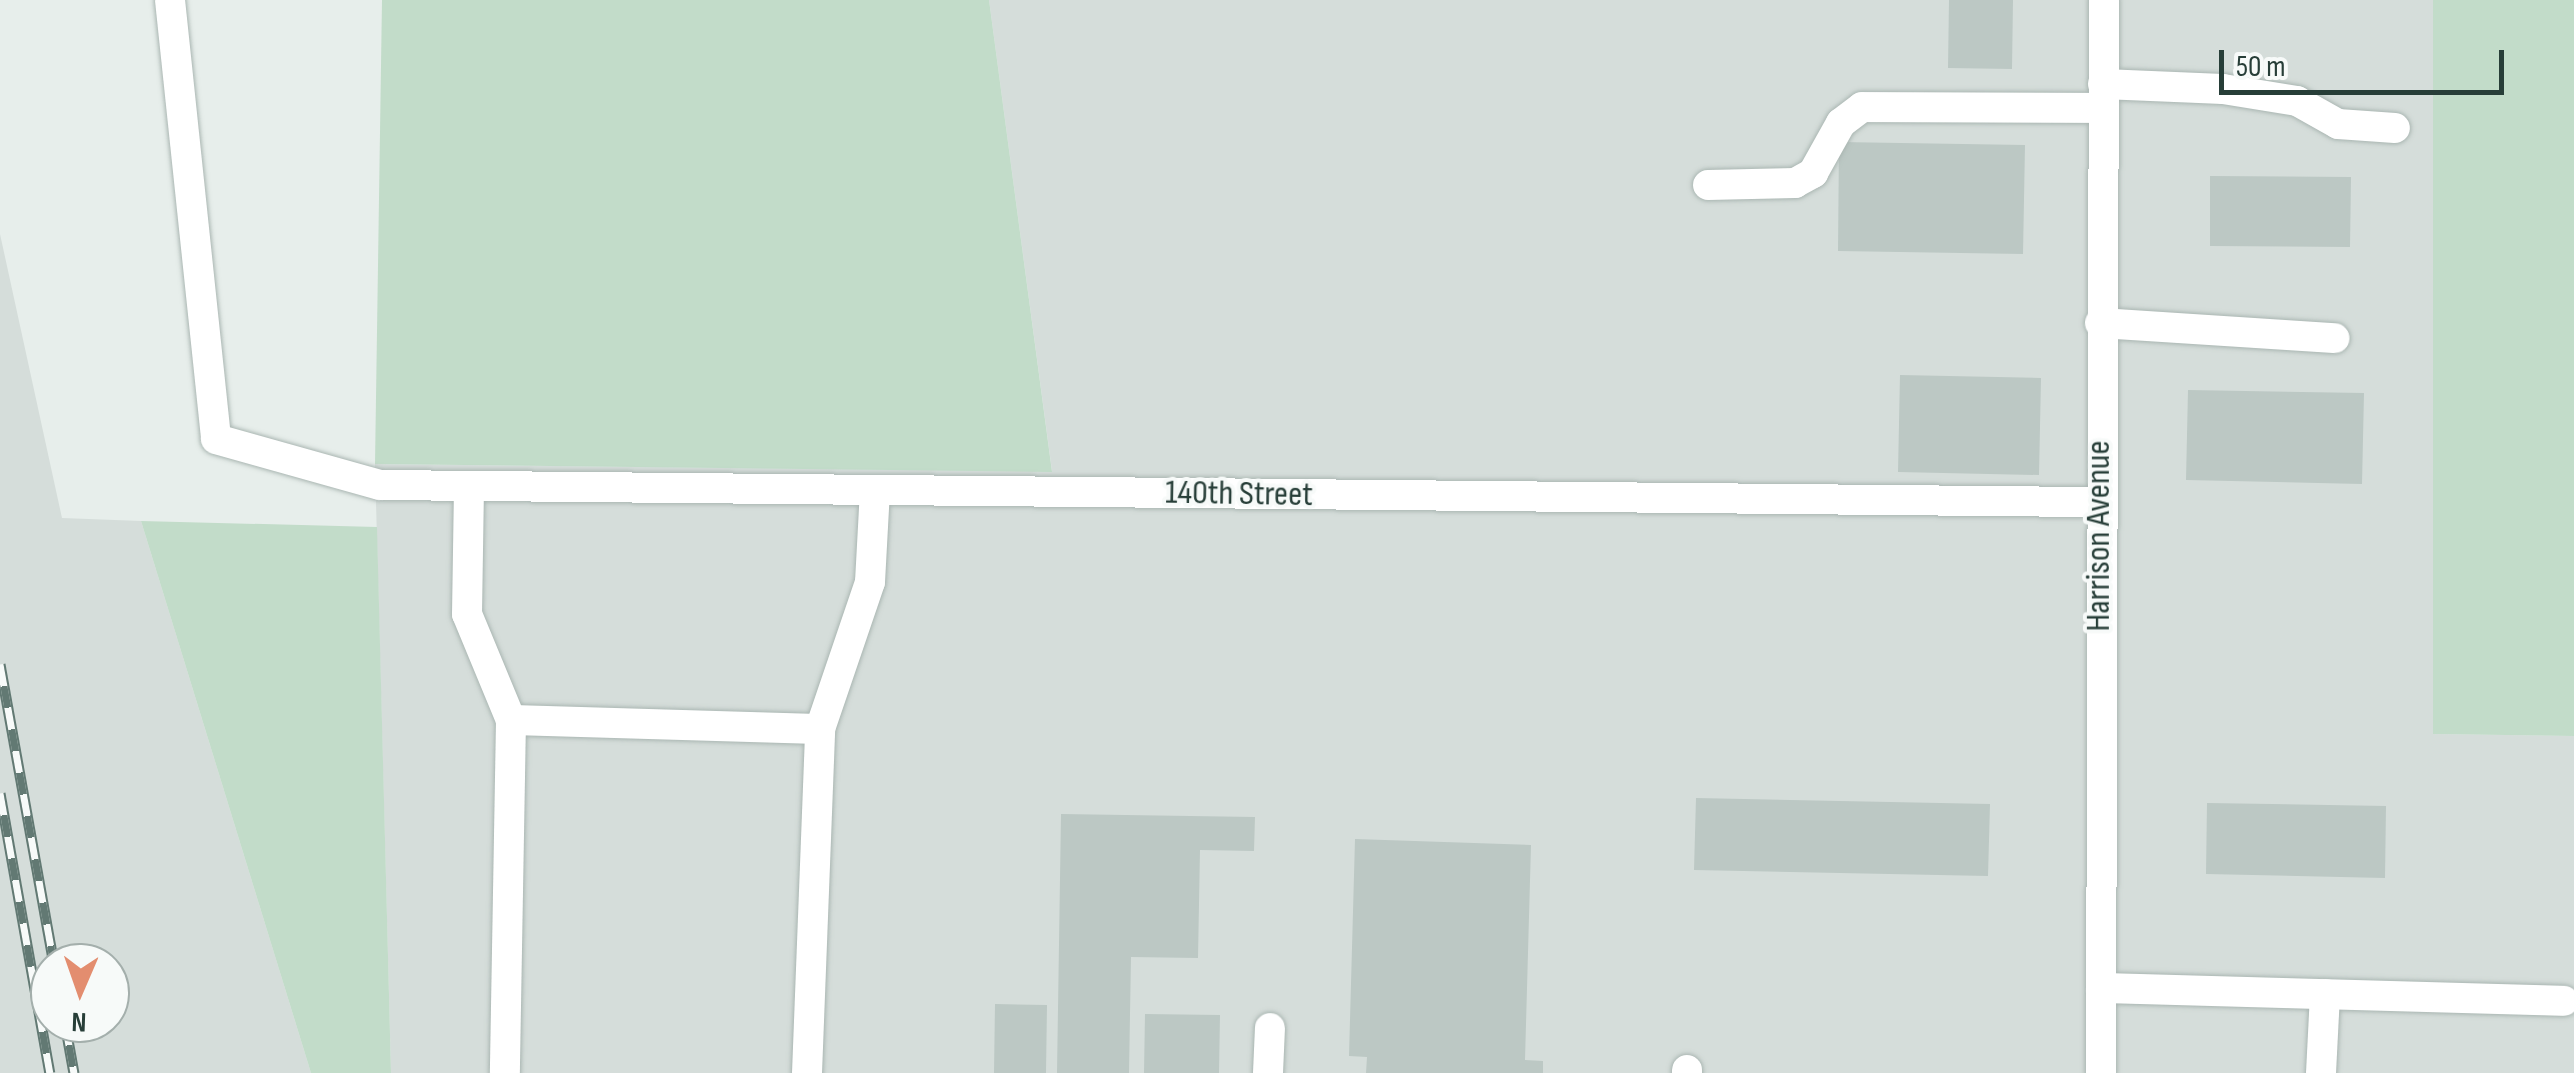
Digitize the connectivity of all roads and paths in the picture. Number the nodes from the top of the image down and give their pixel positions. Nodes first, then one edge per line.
1 (170, 0) edge
2 (2104, 0) edge
3 (2103, 96) junction
4 (2395, 128) dead end
5 (1708, 184) dead end
6 (2100, 324) junction
7 (2334, 338) dead end
8 (468, 486) junction
9 (874, 491) junction
10 (2098, 502) junction
11 (511, 720) junction
12 (820, 729) junction
13 (2101, 988) junction
14 (2324, 994) junction
15 (2564, 1001) dead end
16 (1270, 1028) dead end
17 (505, 1073) edge
18 (806, 1073) edge
19 (1268, 1073) edge
20 (2101, 1073) edge
21 (2321, 1073) edge

1 - 8 street, 140th Street
2 - 3 street, Harrison Avenue
3 - 4 street
3 - 5 street
3 - 6 street, Harrison Avenue
6 - 7 street
6 - 10 street, Harrison Avenue
8 - 9 street, 140th Street
8 - 11 street
9 - 10 street, 140th Street
9 - 12 street
10 - 13 street, Harrison Avenue
11 - 12 street
11 - 17 street
12 - 18 street
13 - 14 street
13 - 20 street, Harrison Avenue
14 - 15 street
14 - 21 street
16 - 19 street

